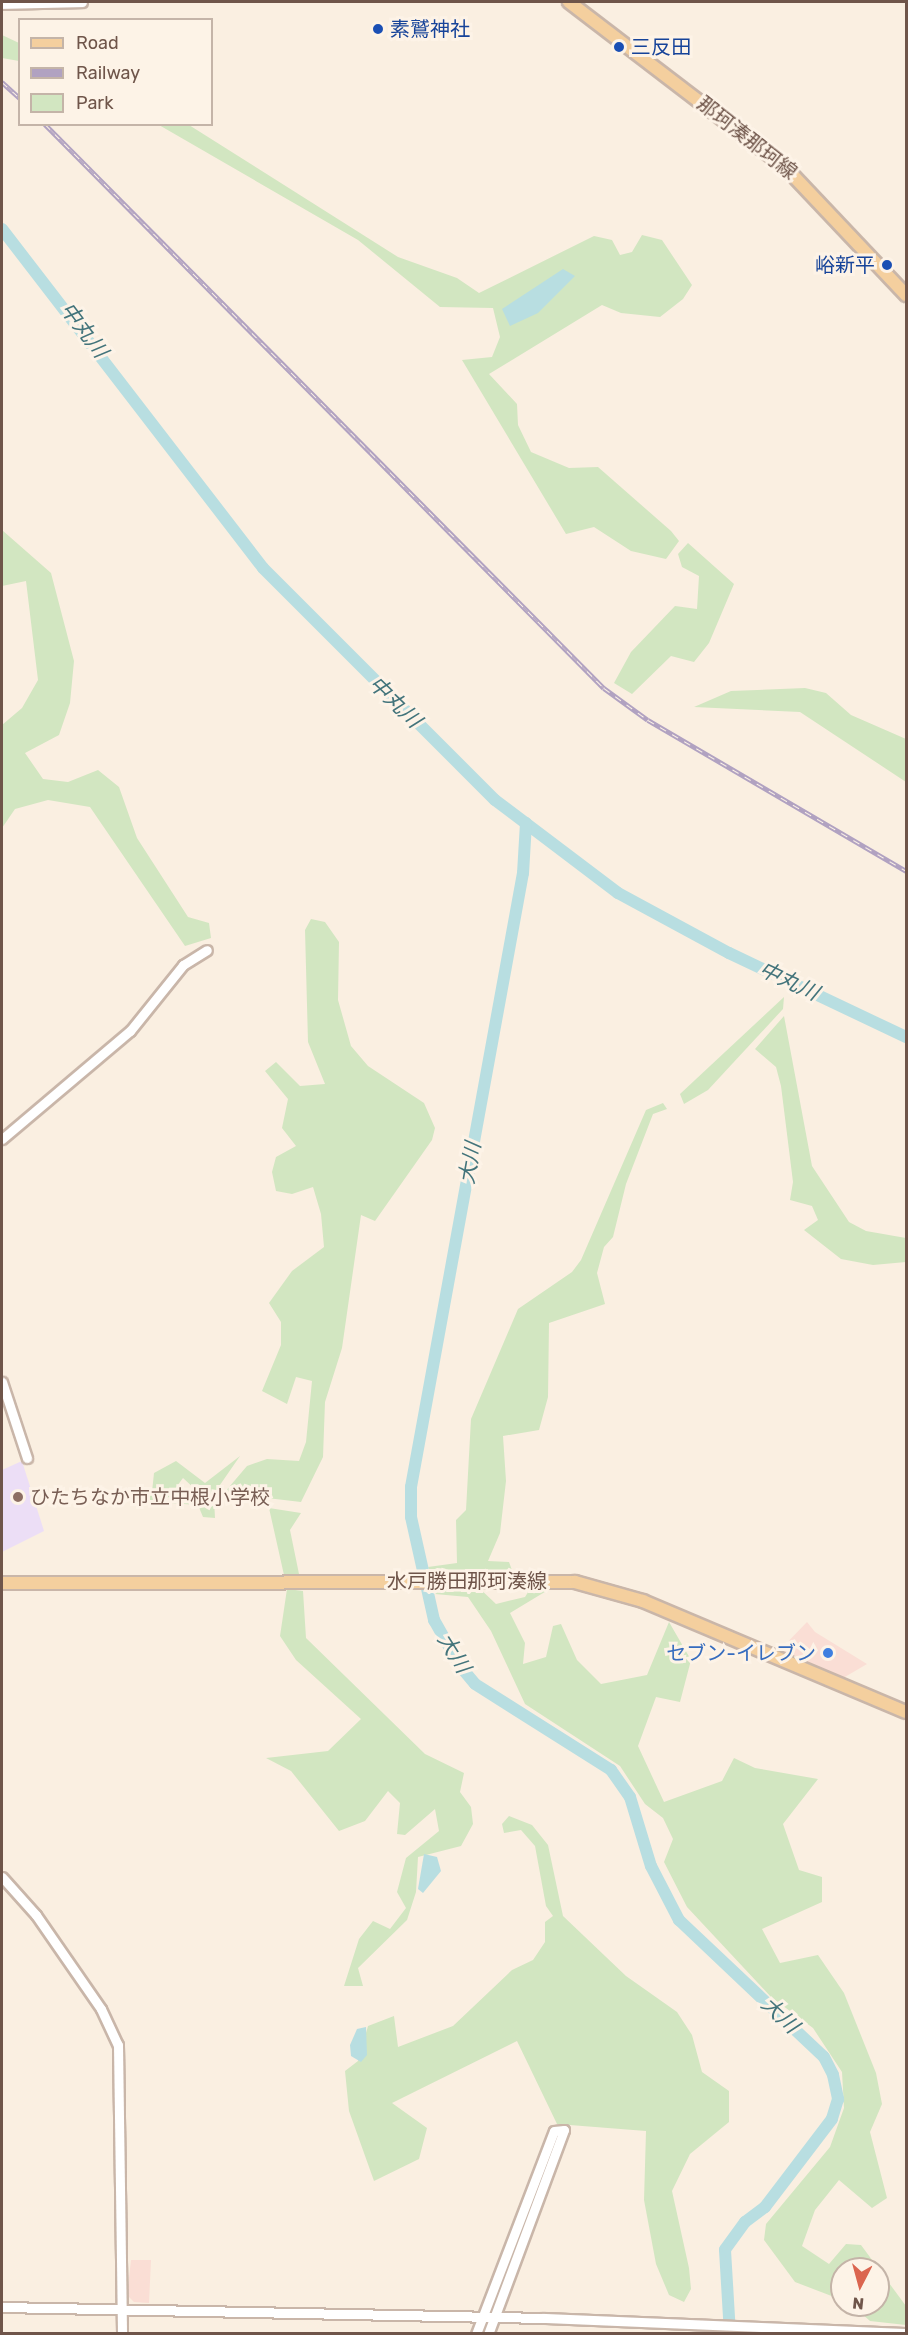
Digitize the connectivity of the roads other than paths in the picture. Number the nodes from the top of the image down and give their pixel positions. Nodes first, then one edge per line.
1 (82, 2) edge
2 (569, 2) edge
3 (2, 4) edge
4 (906, 295) edge
5 (207, 950) dead end
6 (2, 1139) edge
7 (2, 1382) edge
8 (27, 1458) dead end
9 (2, 1583) edge
10 (906, 1712) edge
11 (2, 1878) edge
12 (2, 2307) edge
13 (122, 2309) junction
14 (482, 2318) junction
15 (494, 2318) junction
16 (906, 2333) edge
17 (122, 2334) edge
18 (476, 2334) edge
19 (488, 2334) edge

1 - 3 street
2 - 4 main road, 那珂湊那珂線
5 - 6 street
7 - 8 street
9 - 10 main road, 水戸勝田那珂湊線
11 - 13 street
12 - 13 street
13 - 14 street
13 - 17 street
14 - 15 street
14 - 15 street
14 - 18 street
15 - 16 street
15 - 19 street

